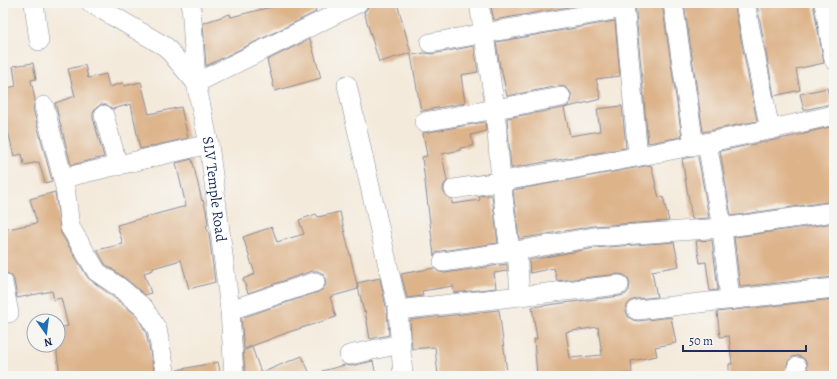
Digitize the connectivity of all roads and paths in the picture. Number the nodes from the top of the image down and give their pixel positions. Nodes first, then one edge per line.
1 (34, 3) edge
2 (191, 3) edge
3 (358, 3) edge
4 (479, 3) edge
5 (673, 3) edge
6 (744, 3) edge
7 (824, 3) edge
8 (96, 5) edge
9 (624, 5) edge
10 (482, 33) junction
11 (39, 41) dead end
12 (430, 43) dead end
13 (834, 60) edge
14 (196, 83) junction
15 (347, 85) dead end
16 (561, 97) dead end
17 (44, 106) dead end
18 (495, 108) junction
19 (834, 115) edge
20 (104, 116) dead end
21 (424, 122) dead end
22 (770, 130) junction
23 (209, 144) junction
24 (700, 144) junction
25 (638, 156) junction
26 (118, 166) junction
27 (63, 178) junction
28 (501, 181) junction
29 (454, 189) dead end
30 (834, 212) edge
31 (722, 228) junction
32 (513, 251) junction
33 (443, 262) dead end
34 (315, 282) dead end
35 (3, 283) edge
36 (619, 285) dead end
37 (834, 288) edge
38 (520, 296) junction
39 (730, 300) junction
40 (230, 310) junction
41 (398, 310) junction
42 (637, 310) dead end
43 (9, 313) dead end
44 (401, 344) junction
45 (349, 354) dead end
46 (166, 376) edge
47 (234, 376) edge
48 (403, 376) edge

1 - 11 street
2 - 14 street, SLV Temple Road
3 - 14 street
4 - 10 street
5 - 24 street
6 - 22 street
7 - 13 street
8 - 14 street
9 - 10 street
9 - 25 street
10 - 12 street
10 - 18 street
14 - 23 street, SLV Temple Road
15 - 41 street
16 - 18 street
17 - 27 street
18 - 21 street
18 - 28 street
19 - 22 street
20 - 26 street
22 - 24 street
23 - 26 street
23 - 40 street, SLV Temple Road
24 - 25 street
24 - 31 street
25 - 28 street
26 - 27 street
27 - 46 street
28 - 29 street
28 - 32 street
30 - 31 street
31 - 32 street
31 - 39 street
32 - 33 street
32 - 38 street
34 - 40 street
35 - 43 street
36 - 38 street
37 - 39 street
38 - 41 street
39 - 42 street
40 - 47 street, SLV Temple Road
41 - 44 street
44 - 45 street
44 - 48 street

